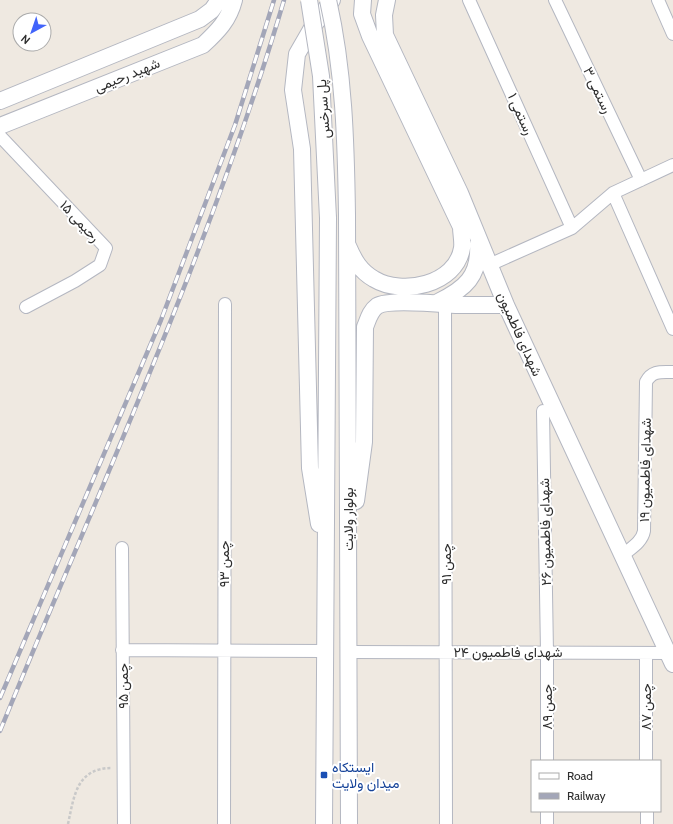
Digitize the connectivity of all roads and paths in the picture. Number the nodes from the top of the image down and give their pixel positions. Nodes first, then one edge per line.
1 (219, 0) edge
2 (234, 0) edge
3 (309, 0) edge
4 (328, 0) edge
5 (332, 0) edge
6 (363, 0) edge
7 (387, 0) edge
8 (469, 0) edge
9 (555, 0) edge
10 (658, 0) edge
11 (673, 34) edge
12 (63, 75) junction
13 (72, 97) junction
14 (0, 101) edge
15 (0, 126) edge
16 (0, 136) edge
17 (673, 165) edge
18 (641, 180) junction
19 (613, 193) junction
20 (347, 215) joint
21 (328, 218) joint
22 (572, 228) junction
23 (477, 234) junction
24 (347, 244) junction
25 (489, 265) junction
26 (442, 303) junction
27 (225, 304) dead end
28 (506, 305) junction
29 (26, 307) dead end
30 (673, 329) edge
31 (673, 372) edge
32 (543, 411) dead end
33 (122, 548) dead end
34 (622, 555) junction
35 (348, 564) junction
36 (326, 568) junction
37 (122, 650) junction
38 (224, 650) junction
39 (325, 651) junction
40 (348, 652) junction
41 (447, 652) junction
42 (547, 652) junction
43 (646, 653) junction
44 (671, 656) edge
45 (547, 760) edge
46 (646, 760) edge
47 (123, 768) junction
48 (547, 812) edge
49 (647, 812) edge
50 (68, 824) edge
51 (124, 824) edge
52 (224, 824) edge
53 (324, 824) edge
54 (350, 824) edge
55 (446, 824) edge
56 (547, 824) edge
57 (647, 824) edge

1 - 12 main road, شهید رحیمی
2 - 13 main road, شهید رحیمی
3 - 21 main road, پل سرخس, bridge
4 - 20 main road, پل سرخس, bridge
5 - 36 main road
6 - 24 main road
7 - 23 main road, شهدای فاطمیون
8 - 22 street, رستمی ۱
9 - 18 street, رستمی ۳
10 - 11 street
12 - 13 main road
12 - 14 main road, شهید رحیمی
13 - 15 main road, شهید رحیمی
16 - 29 street, رحیمی ۱۵
17 - 18 street
18 - 19 street
19 - 22 street
19 - 30 street
20 - 24 main road, بولوار ولایت
21 - 36 main road, بولوار ولایت
22 - 25 street
23 - 25 main road, شهدای فاطمیون
23 - 26 main road
24 - 35 main road, بولوار ولایت
25 - 28 main road, شهدای فاطمیون
26 - 28 main road
26 - 35 main road
26 - 41 street, چمن ۹۱
27 - 38 street, چمن ۹۳
28 - 34 main road, شهدای فاطمیون
31 - 34 street, شهدای فاطمیون ۱۹
32 - 42 street, شهدای فاطمیون ۲۶
33 - 37 street, چمن ۹۵
34 - 44 main road, شهدای فاطمیون
35 - 40 main road, بولوار ولایت
36 - 39 main road, بولوار ولایت
37 - 38 street
37 - 47 street, چمن ۹۵
38 - 39 street
38 - 52 street, چمن ۹۳
39 - 53 main road, بولوار ولایت
40 - 41 street, شهدای فاطمیون ۲۴
40 - 54 main road, بولوار ولایت
41 - 42 street, شهدای فاطمیون ۲۴
41 - 55 street, چمن ۹۱
42 - 43 street, شهدای فاطمیون ۲۴
42 - 45 street, چمن ۸۹
43 - 44 street, شهدای فاطمیون ۲۴
43 - 46 street, چمن ۸۷
47 - 50 path
47 - 51 street, چمن ۹۵
48 - 56 street
49 - 57 street

